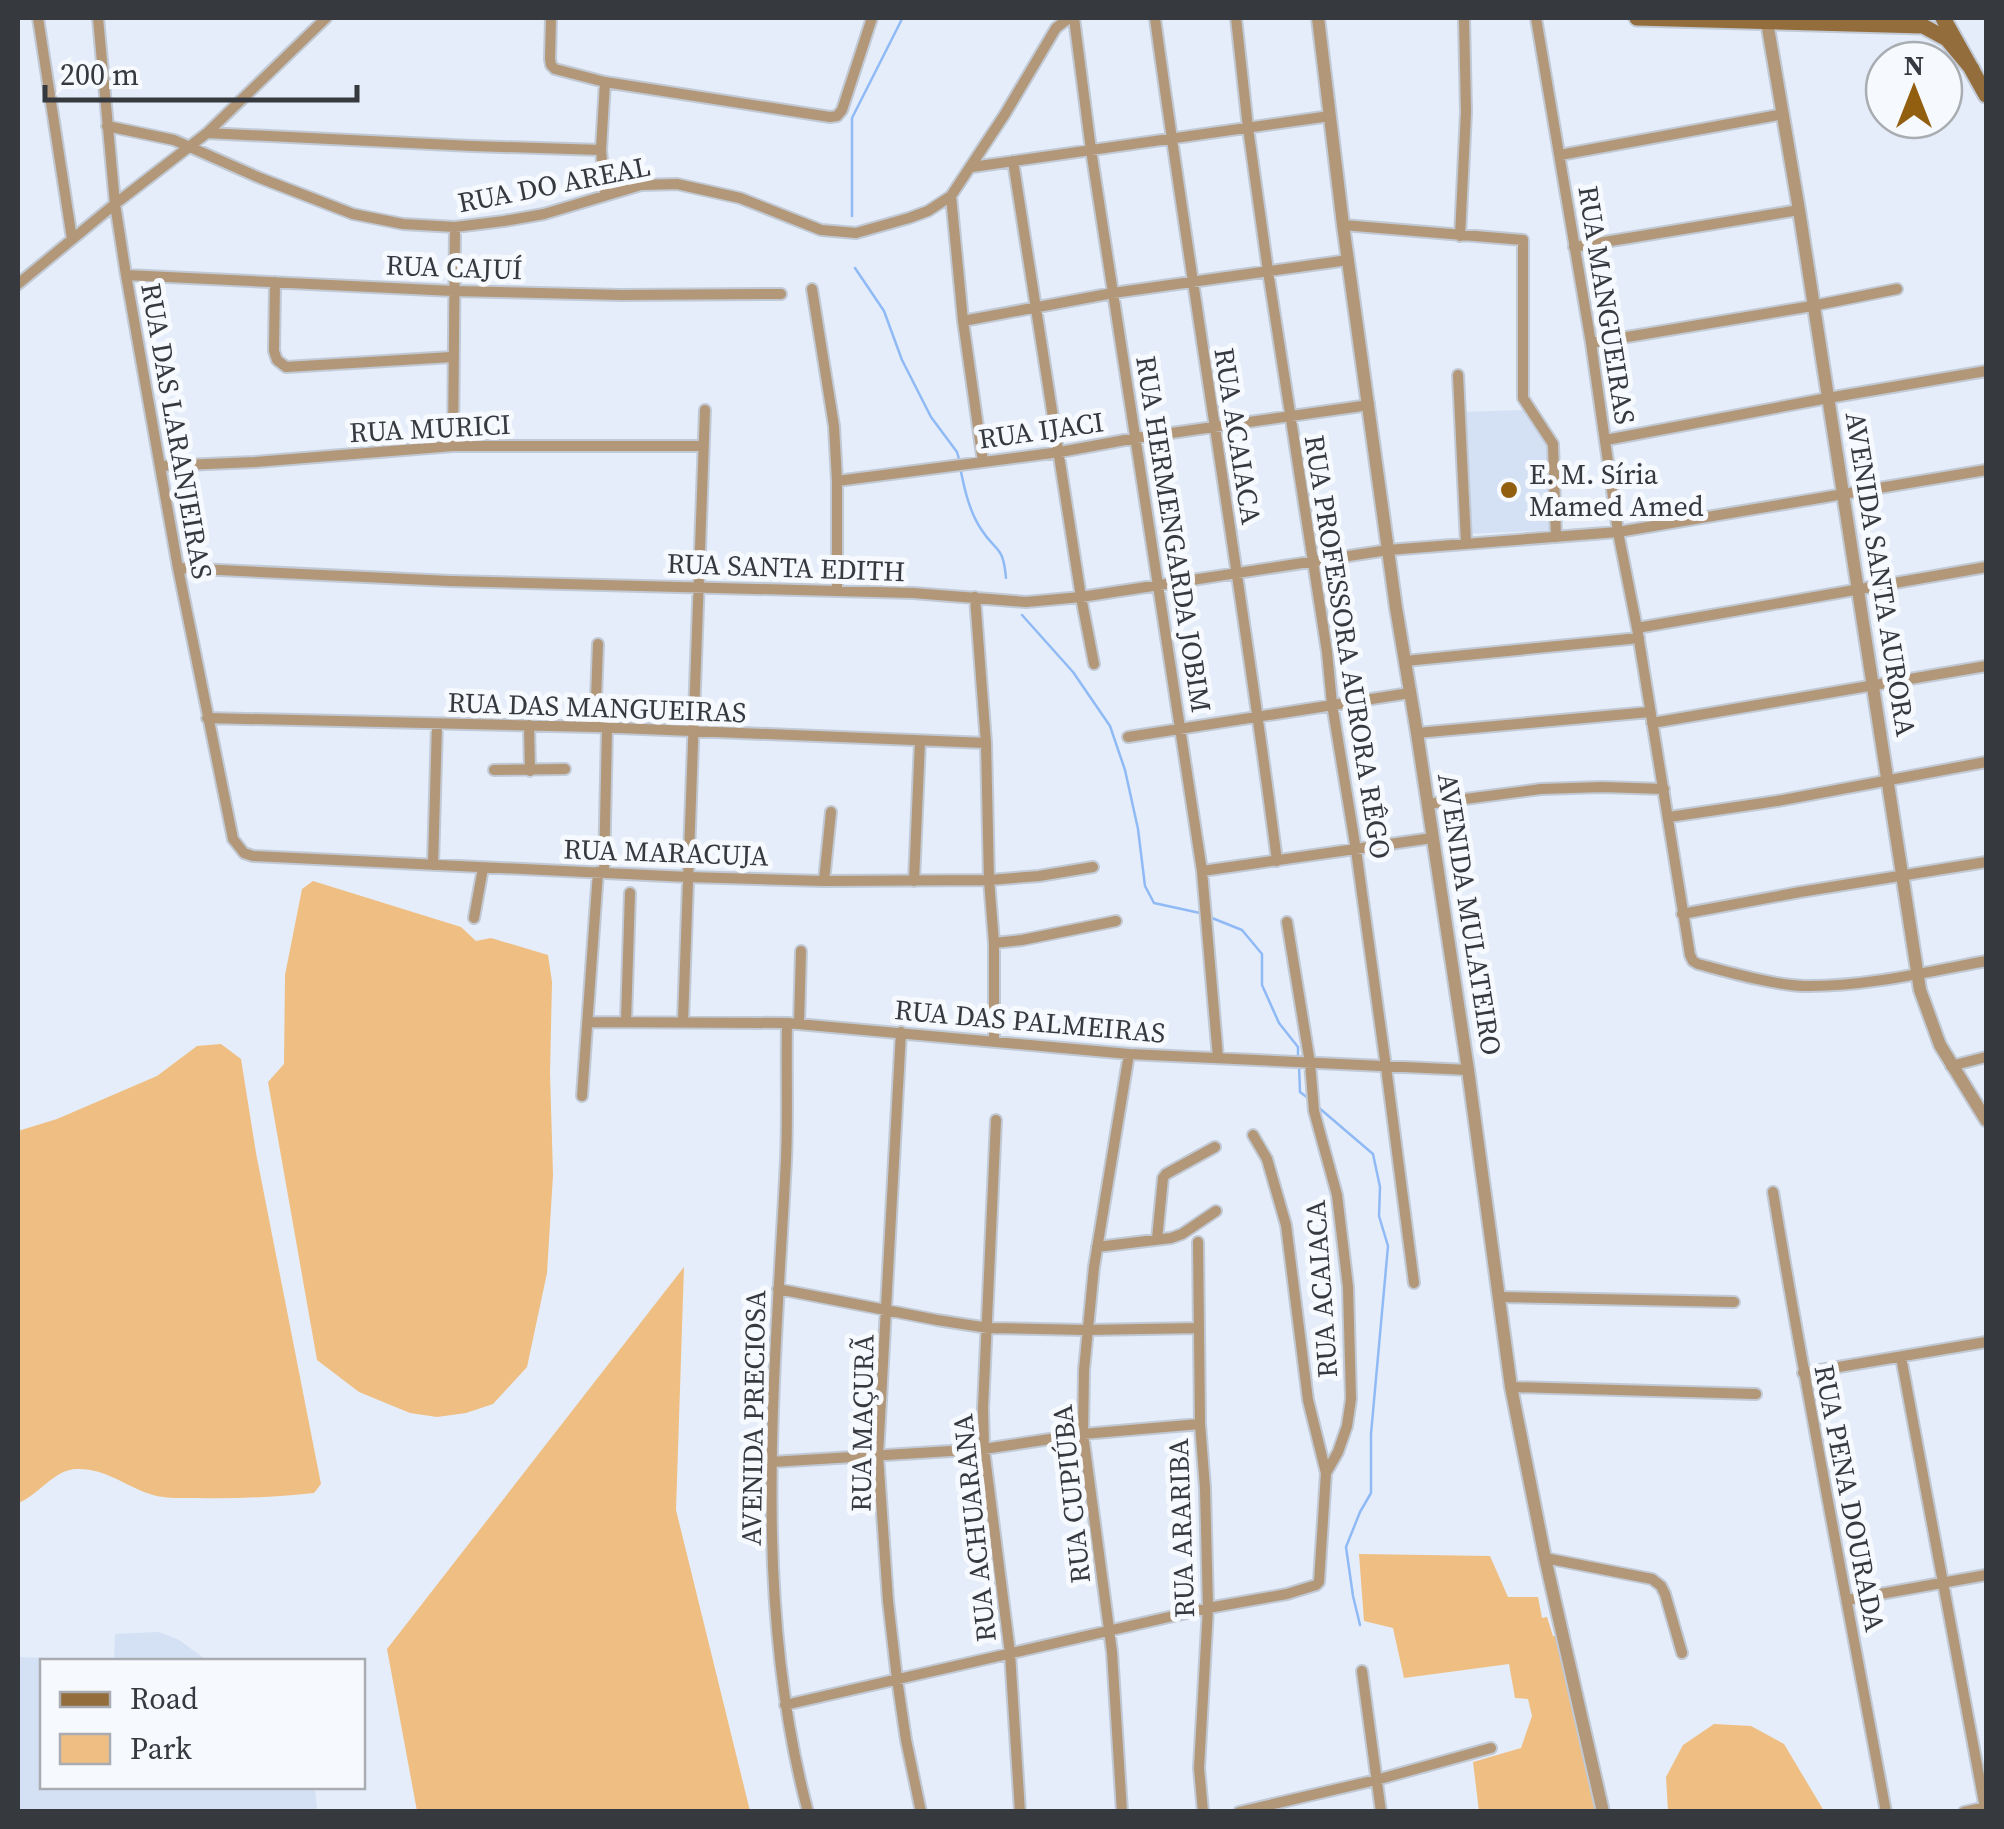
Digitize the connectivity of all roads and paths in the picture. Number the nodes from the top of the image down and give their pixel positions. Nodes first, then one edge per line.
1 (38, 18) edge
2 (98, 18) edge
3 (326, 18) edge
4 (551, 18) edge
5 (872, 18) edge
6 (1071, 18) edge
7 (1155, 18) edge
8 (1236, 18) edge
9 (1318, 18) edge
10 (1464, 18) edge
11 (1536, 18) edge
12 (1636, 18) edge
13 (1943, 18) edge
14 (1767, 20) edge
15 (1972, 69) junction
16 (605, 82) junction
17 (1986, 95) edge
18 (1783, 114) junction
19 (1330, 116) junction
20 (107, 126) junction
21 (1248, 128) junction
22 (207, 133) junction
23 (1172, 138) junction
24 (190, 145) junction
25 (601, 150) junction
26 (1091, 150) junction
27 (1560, 155) junction
28 (1013, 161) junction
29 (972, 167) junction
30 (605, 195) junction
31 (951, 196) junction
32 (115, 204) junction
33 (1799, 210) junction
34 (1343, 226) junction
35 (454, 228) junction
36 (1460, 236) junction
37 (72, 239) junction
38 (1574, 246) junction
39 (1348, 260) junction
40 (1268, 271) junction
41 (126, 275) junction
42 (275, 282) junction
43 (1193, 282) junction
44 (18, 284) edge
45 (1897, 288) dead end
46 (812, 289) dead end
47 (453, 291) junction
48 (781, 294) dead end
49 (1113, 294) junction
50 (1812, 306) junction
51 (1036, 307) junction
52 (963, 321) junction
53 (1591, 343) junction
54 (452, 357) junction
55 (1986, 371) edge
56 (1458, 376) dead end
57 (1828, 398) junction
58 (1369, 405) junction
59 (704, 410) dead end
60 (1290, 416) junction
61 (1214, 427) junction
62 (1136, 438) junction
63 (1606, 440) junction
64 (453, 446) junction
65 (702, 446) junction
66 (1060, 452) junction
67 (983, 462) junction
68 (160, 466) junction
69 (1986, 470) edge
70 (838, 481) junction
71 (1843, 494) junction
72 (1618, 532) junction
73 (1556, 537) junction
74 (1466, 542) junction
75 (1388, 550) junction
76 (1313, 561) junction
77 (1986, 567) edge
78 (178, 568) junction
79 (1237, 573) junction
80 (1158, 584) junction
81 (697, 586) junction
82 (837, 590) junction
83 (1858, 590) junction
84 (1080, 596) junction
85 (975, 598) junction
86 (1638, 633) junction
87 (598, 644) dead end
88 (1405, 662) junction
89 (1094, 664) dead end
90 (1986, 666) edge
91 (1872, 685) junction
92 (1410, 693) junction
93 (1332, 704) junction
94 (1258, 716) junction
95 (1651, 717) junction
96 (208, 718) junction
97 (437, 724) junction
98 (529, 725) junction
99 (601, 728) junction
100 (1182, 729) junction
101 (692, 731) junction
102 (1417, 733) junction
103 (1128, 737) dead end
104 (920, 741) junction
105 (986, 743) junction
106 (1986, 762) edge
107 (565, 769) dead end
108 (494, 770) dead end
109 (530, 771) junction
110 (1888, 780) junction
111 (1664, 790) junction
112 (1427, 804) junction
113 (831, 812) dead end
114 (1669, 817) junction
115 (1432, 838) junction
116 (238, 848) joint
117 (1356, 850) junction
118 (1277, 861) junction
119 (1986, 862) edge
120 (433, 864) junction
121 (1093, 867) dead end
122 (484, 868) junction
123 (1202, 871) junction
124 (601, 872) junction
125 (1902, 876) junction
126 (688, 877) junction
127 (989, 880) junction
128 (824, 881) junction
129 (914, 881) junction
130 (630, 893) dead end
131 (1682, 914) junction
132 (474, 918) dead end
133 (1116, 922) dead end
134 (1287, 922) dead end
135 (994, 943) junction
136 (801, 951) dead end
137 (1986, 961) edge
138 (1917, 974) junction
139 (626, 1021) junction
140 (588, 1022) junction
141 (683, 1022) junction
142 (787, 1023) junction
143 (800, 1024) junction
144 (901, 1032) junction
145 (994, 1040) junction
146 (1129, 1054) junction
147 (1986, 1057) edge
148 (1218, 1058) junction
149 (1310, 1063) junction
150 (1952, 1066) junction
151 (1386, 1067) junction
152 (1468, 1070) junction
153 (582, 1096) dead end
154 (1982, 1105) edge
155 (996, 1120) dead end
156 (1986, 1120) edge
157 (1253, 1135) dead end
158 (1215, 1147) dead end
159 (1773, 1192) dead end
160 (1216, 1211) dead end
161 (1157, 1240) junction
162 (1198, 1242) dead end
163 (1097, 1246) junction
164 (1414, 1284) dead end
165 (778, 1289) junction
166 (1498, 1297) junction
167 (1734, 1302) dead end
168 (886, 1310) junction
169 (988, 1328) junction
170 (1199, 1328) junction
171 (1086, 1330) junction
172 (1986, 1342) edge
173 (1902, 1358) junction
174 (1803, 1373) junction
175 (1511, 1388) junction
176 (1756, 1394) dead end
177 (1200, 1424) junction
178 (1083, 1434) junction
179 (984, 1448) junction
180 (878, 1455) junction
181 (771, 1462) junction
182 (1326, 1473) junction
183 (1545, 1558) junction
184 (1986, 1575) edge
185 (1942, 1583) junction
186 (1847, 1600) junction
187 (1208, 1608) junction
188 (1109, 1631) junction
189 (1010, 1653) junction
190 (1682, 1653) dead end
191 (1362, 1671) dead end
192 (897, 1679) junction
193 (785, 1704) junction
194 (1491, 1748) dead end
195 (1376, 1780) junction
196 (1986, 1807) edge
197 (808, 1812) edge
198 (920, 1812) edge
199 (1020, 1812) edge
200 (1122, 1812) edge
201 (1203, 1812) edge
202 (1240, 1812) edge
203 (1381, 1812) edge
204 (1603, 1812) edge
205 (1886, 1812) edge
206 (1964, 1812) edge

1 - 37 street
2 - 20 street, RUA DAS LARANJEIRAS
3 - 22 street
4 - 16 street
5 - 16 street
6 - 26 street, RUA HERMENGARDA JOBIM
6 - 29 street, RUA DO AREAL
7 - 23 street, RUA ACAIACA
8 - 21 street, RUA PROFESSORA AURORA RÊGO
9 - 19 street, AVENIDA MULATEIRO
10 - 36 street
11 - 27 street, RUA MANGUEIRAS
12 - 14 main road
13 - 15 main road
14 - 15 main road
14 - 18 street, AVENIDA SANTA AURORA
15 - 17 main road
16 - 25 street
18 - 27 street
18 - 33 street, AVENIDA SANTA AURORA
19 - 21 street
19 - 34 street, AVENIDA MULATEIRO
20 - 24 street, RUA DO AREAL
20 - 32 street, RUA DAS LARANJEIRAS
21 - 23 street
21 - 40 street, RUA PROFESSORA AURORA RÊGO
22 - 24 street
22 - 25 street
23 - 26 street
23 - 43 street, RUA ACAIACA
24 - 32 street
24 - 35 street, RUA DO AREAL
25 - 30 street
26 - 28 street
26 - 49 street, RUA HERMENGARDA JOBIM
27 - 38 street, RUA MANGUEIRAS
28 - 29 street
28 - 51 street
29 - 31 street, RUA DO AREAL
30 - 31 street, RUA DO AREAL
30 - 35 street, RUA DO AREAL
31 - 52 street
32 - 37 street
32 - 41 street, RUA DAS LARANJEIRAS
33 - 38 street
33 - 50 street, AVENIDA SANTA AURORA
34 - 36 street
34 - 39 street, AVENIDA MULATEIRO
35 - 47 street
36 - 73 street
37 - 44 street
38 - 53 street, RUA MANGUEIRAS
39 - 40 street
39 - 58 street, AVENIDA MULATEIRO
40 - 43 street
40 - 60 street, RUA PROFESSORA AURORA RÊGO
41 - 42 street, RUA CAJUÍ
41 - 68 street, RUA DAS LARANJEIRAS
42 - 47 street, RUA CAJUÍ
42 - 54 street
43 - 49 street
43 - 61 street, RUA ACAIACA
45 - 50 street
46 - 70 street
47 - 48 street, RUA CAJUÍ
47 - 54 street
49 - 51 street
49 - 62 street, RUA HERMENGARDA JOBIM
50 - 53 street
50 - 57 street, AVENIDA SANTA AURORA
51 - 52 street
51 - 66 street
52 - 67 street
53 - 63 street, RUA MANGUEIRAS
54 - 64 street
55 - 57 street
56 - 74 street
57 - 63 street
57 - 71 street, AVENIDA SANTA AURORA
58 - 60 street, RUA IJACI
58 - 75 street, AVENIDA MULATEIRO
59 - 65 street
60 - 61 street, RUA IJACI
60 - 76 street, RUA PROFESSORA AURORA RÊGO
61 - 62 street, RUA IJACI
61 - 79 street, RUA ACAIACA
62 - 66 street, RUA IJACI
62 - 80 street, RUA HERMENGARDA JOBIM
63 - 72 street, RUA MANGUEIRAS
64 - 65 street, RUA MURICI
64 - 68 street, RUA MURICI
65 - 81 street
66 - 67 street, RUA IJACI
66 - 84 street
67 - 70 street, RUA IJACI
68 - 78 street, RUA DAS LARANJEIRAS
69 - 71 street
70 - 82 street
71 - 72 street
71 - 83 street, AVENIDA SANTA AURORA
72 - 73 street, RUA SANTA EDITH
72 - 86 street, RUA MANGUEIRAS
73 - 74 street, RUA SANTA EDITH
74 - 75 street, RUA SANTA EDITH
75 - 76 street, RUA SANTA EDITH
75 - 88 street, AVENIDA MULATEIRO
76 - 79 street, RUA SANTA EDITH
76 - 93 street, RUA PROFESSORA AURORA RÊGO
77 - 83 street
78 - 81 street, RUA SANTA EDITH
78 - 96 street, RUA DAS LARANJEIRAS
79 - 80 street, RUA SANTA EDITH
79 - 94 street, RUA ACAIACA
80 - 84 street, RUA SANTA EDITH
80 - 100 street, RUA HERMENGARDA JOBIM
81 - 82 street, RUA SANTA EDITH
81 - 101 street
82 - 85 street, RUA SANTA EDITH
83 - 86 street
83 - 91 street, AVENIDA SANTA AURORA
84 - 85 street, RUA SANTA EDITH
84 - 89 street
85 - 105 street
86 - 88 street
86 - 95 street, RUA MANGUEIRAS
87 - 99 street
88 - 92 street, AVENIDA MULATEIRO
90 - 91 street
91 - 95 street
91 - 110 street, AVENIDA SANTA AURORA
92 - 93 street
92 - 102 street, AVENIDA MULATEIRO
93 - 94 street
93 - 117 street, RUA PROFESSORA AURORA RÊGO
94 - 100 street
94 - 118 street, RUA ACAIACA
95 - 102 street
95 - 111 street, RUA MANGUEIRAS
96 - 97 street, RUA DAS MANGUEIRAS
96 - 116 street, RUA DAS LARANJEIRAS
97 - 98 street, RUA DAS MANGUEIRAS
97 - 120 street
98 - 99 street, RUA DAS MANGUEIRAS
98 - 109 street
99 - 101 street, RUA DAS MANGUEIRAS
99 - 124 street
100 - 103 street
100 - 123 street, RUA HERMENGARDA JOBIM
101 - 104 street, RUA DAS MANGUEIRAS
101 - 126 street
102 - 112 street, AVENIDA MULATEIRO
104 - 105 street, RUA DAS MANGUEIRAS
104 - 129 street
105 - 127 street
106 - 110 street
107 - 109 street
108 - 109 street
110 - 114 street
110 - 125 street, AVENIDA SANTA AURORA
111 - 112 street
111 - 114 street, RUA MANGUEIRAS
112 - 115 street, AVENIDA MULATEIRO
113 - 128 street
114 - 131 street, RUA MANGUEIRAS
115 - 117 street
115 - 152 street, AVENIDA MULATEIRO
116 - 120 street, RUA MARACUJA
117 - 118 street
117 - 151 street, RUA PROFESSORA AURORA RÊGO
118 - 123 street
119 - 125 street
120 - 122 street, RUA MARACUJA
121 - 127 street, RUA MARACUJA
122 - 124 street, RUA MARACUJA
122 - 132 street
123 - 148 street, RUA HERMENGARDA JOBIM
124 - 126 street, RUA MARACUJA
124 - 140 street
125 - 131 street
125 - 138 street, AVENIDA SANTA AURORA
126 - 128 street, RUA MARACUJA
126 - 141 street
127 - 129 street, RUA MARACUJA
127 - 135 street
128 - 129 street, RUA MARACUJA
130 - 139 street
131 - 138 street, RUA MANGUEIRAS
133 - 135 street
134 - 149 street, RUA ACAIACA
135 - 145 street
136 - 143 street
137 - 138 street
138 - 150 street, AVENIDA SANTA AURORA
139 - 140 street, RUA DAS PALMEIRAS
139 - 141 street, RUA DAS PALMEIRAS
140 - 153 street
141 - 142 street, RUA DAS PALMEIRAS
142 - 143 street, RUA DAS PALMEIRAS
142 - 165 street, AVENIDA PRECIOSA
143 - 144 street, RUA DAS PALMEIRAS
144 - 145 street, RUA DAS PALMEIRAS
144 - 168 street, RUA MAÇURÃ
145 - 146 street, RUA DAS PALMEIRAS
146 - 148 street, RUA DAS PALMEIRAS
146 - 163 street, RUA CUPIÚBA
147 - 150 street
148 - 149 street, RUA DAS PALMEIRAS
149 - 151 street, RUA DAS PALMEIRAS
149 - 182 street, RUA ACAIACA
150 - 154 street, AVENIDA SANTA AURORA
151 - 152 street, RUA DAS PALMEIRAS
151 - 164 street, RUA PROFESSORA AURORA RÊGO
152 - 166 street, AVENIDA MULATEIRO
154 - 156 street, AVENIDA SANTA AURORA
155 - 169 street, RUA ACHUARANA
157 - 182 street
158 - 161 street
159 - 174 street, RUA PENA DOURADA
160 - 161 street
161 - 163 street
162 - 170 street, RUA ARARIBA
163 - 171 street, RUA CUPIÚBA
165 - 168 street
165 - 181 street, AVENIDA PRECIOSA
166 - 167 street
166 - 175 street, AVENIDA MULATEIRO
168 - 169 street
168 - 180 street, RUA MAÇURÃ
169 - 171 street
169 - 179 street, RUA ACHUARANA
170 - 171 street
170 - 177 street, RUA ARARIBA
171 - 178 street, RUA CUPIÚBA
172 - 173 street
173 - 174 street
173 - 185 street
174 - 186 street, RUA PENA DOURADA
175 - 176 street
175 - 183 street, AVENIDA MULATEIRO
177 - 178 street
177 - 187 street, RUA ARARIBA
178 - 179 street
178 - 188 street, RUA CUPIÚBA
179 - 180 street
179 - 189 street, RUA ACHUARANA
180 - 181 street
180 - 192 street, RUA MAÇURÃ
181 - 193 street, AVENIDA PRECIOSA
182 - 187 street
183 - 190 street
183 - 204 street, AVENIDA MULATEIRO
184 - 185 street
185 - 186 street
185 - 196 street
186 - 205 street, RUA PENA DOURADA
187 - 188 street
187 - 201 street, RUA ARARIBA
188 - 189 street
188 - 200 street, RUA CUPIÚBA
189 - 192 street
189 - 199 street, RUA ACHUARANA
191 - 195 street
192 - 193 street
192 - 198 street, RUA MAÇURÃ
193 - 197 street, AVENIDA PRECIOSA
194 - 195 street
195 - 202 street
195 - 203 street
196 - 206 street

